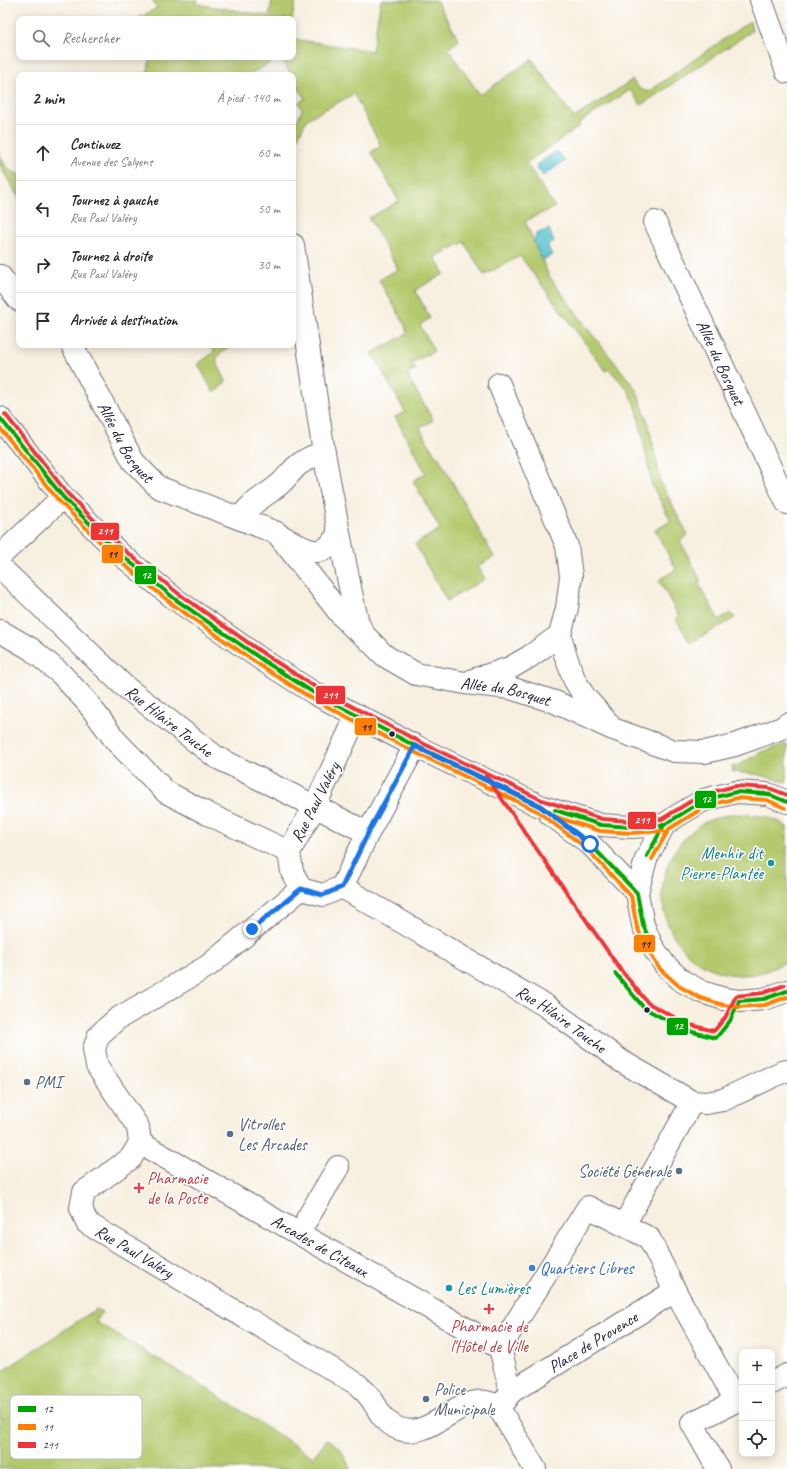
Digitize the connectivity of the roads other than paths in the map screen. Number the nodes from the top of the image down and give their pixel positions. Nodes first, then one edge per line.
1 (761, 0) edge
2 (787, 72) edge
3 (655, 222) dead end
4 (296, 265) edge
5 (0, 276) edge
6 (16, 296) edge
7 (74, 348) edge
8 (499, 384) dead end
9 (0, 418) edge
10 (324, 453) junction
11 (63, 497) junction
12 (787, 503) edge
13 (241, 518) junction
14 (277, 533) junction
15 (338, 533) junction
16 (0, 556) edge
17 (0, 567) edge
18 (0, 631) edge
19 (560, 635) junction
20 (365, 636) junction
21 (465, 683) junction
22 (357, 715) junction
23 (785, 727) edge
24 (613, 728) junction
25 (415, 746) junction
26 (787, 802) edge
27 (315, 806) junction
28 (540, 806) junction
29 (664, 825) junction
30 (368, 833) junction
31 (289, 852) junction
32 (342, 887) junction
33 (301, 889) junction
34 (637, 893) junction
35 (787, 991) edge
36 (787, 1071) edge
37 (692, 1102) junction
38 (140, 1143) junction
39 (338, 1167) dead end
40 (624, 1225) junction
41 (302, 1227) junction
42 (675, 1291) junction
43 (500, 1348) junction
44 (787, 1375) edge
45 (775, 1381) edge
46 (505, 1400) junction
47 (739, 1400) edge
48 (535, 1469) edge
49 (718, 1469) edge

1 - 2 street
3 - 12 street, Allée du Bosquet
4 - 10 street
5 - 6 street
7 - 13 street, Allée du Bosquet
8 - 19 street
9 - 11 street
10 - 13 street
10 - 15 street
11 - 16 street
11 - 22 street
13 - 14 street, Allée du Bosquet
14 - 15 street, Allée du Bosquet
14 - 20 street, Allée du Bosquet
15 - 20 street
17 - 27 street, Rue Hilaire Touche
18 - 31 street
19 - 21 street
19 - 24 street
20 - 21 street, Allée du Bosquet
21 - 24 street, Allée du Bosquet
22 - 25 street
22 - 27 street, Rue Paul Valéry
23 - 24 street, Allée du Bosquet
25 - 28 street
25 - 30 street
26 - 29 street
27 - 30 street, Rue Hilaire Touche
27 - 31 street, Rue Paul Valéry
28 - 29 street
28 - 34 street
29 - 34 street
30 - 32 street
31 - 33 street, Rue Paul Valéry
32 - 33 street
32 - 37 street, Rue Hilaire Touche
33 - 38 street
34 - 35 street
36 - 37 street
37 - 40 street
38 - 41 street, Arcades de Citeaux
38 - 46 street, Rue Paul Valéry
39 - 41 street
40 - 42 street
40 - 43 street
41 - 43 street, Arcades de Citeaux
42 - 46 street, Place de Provence
42 - 47 street
43 - 46 street
44 - 45 street
46 - 48 street
47 - 49 street

